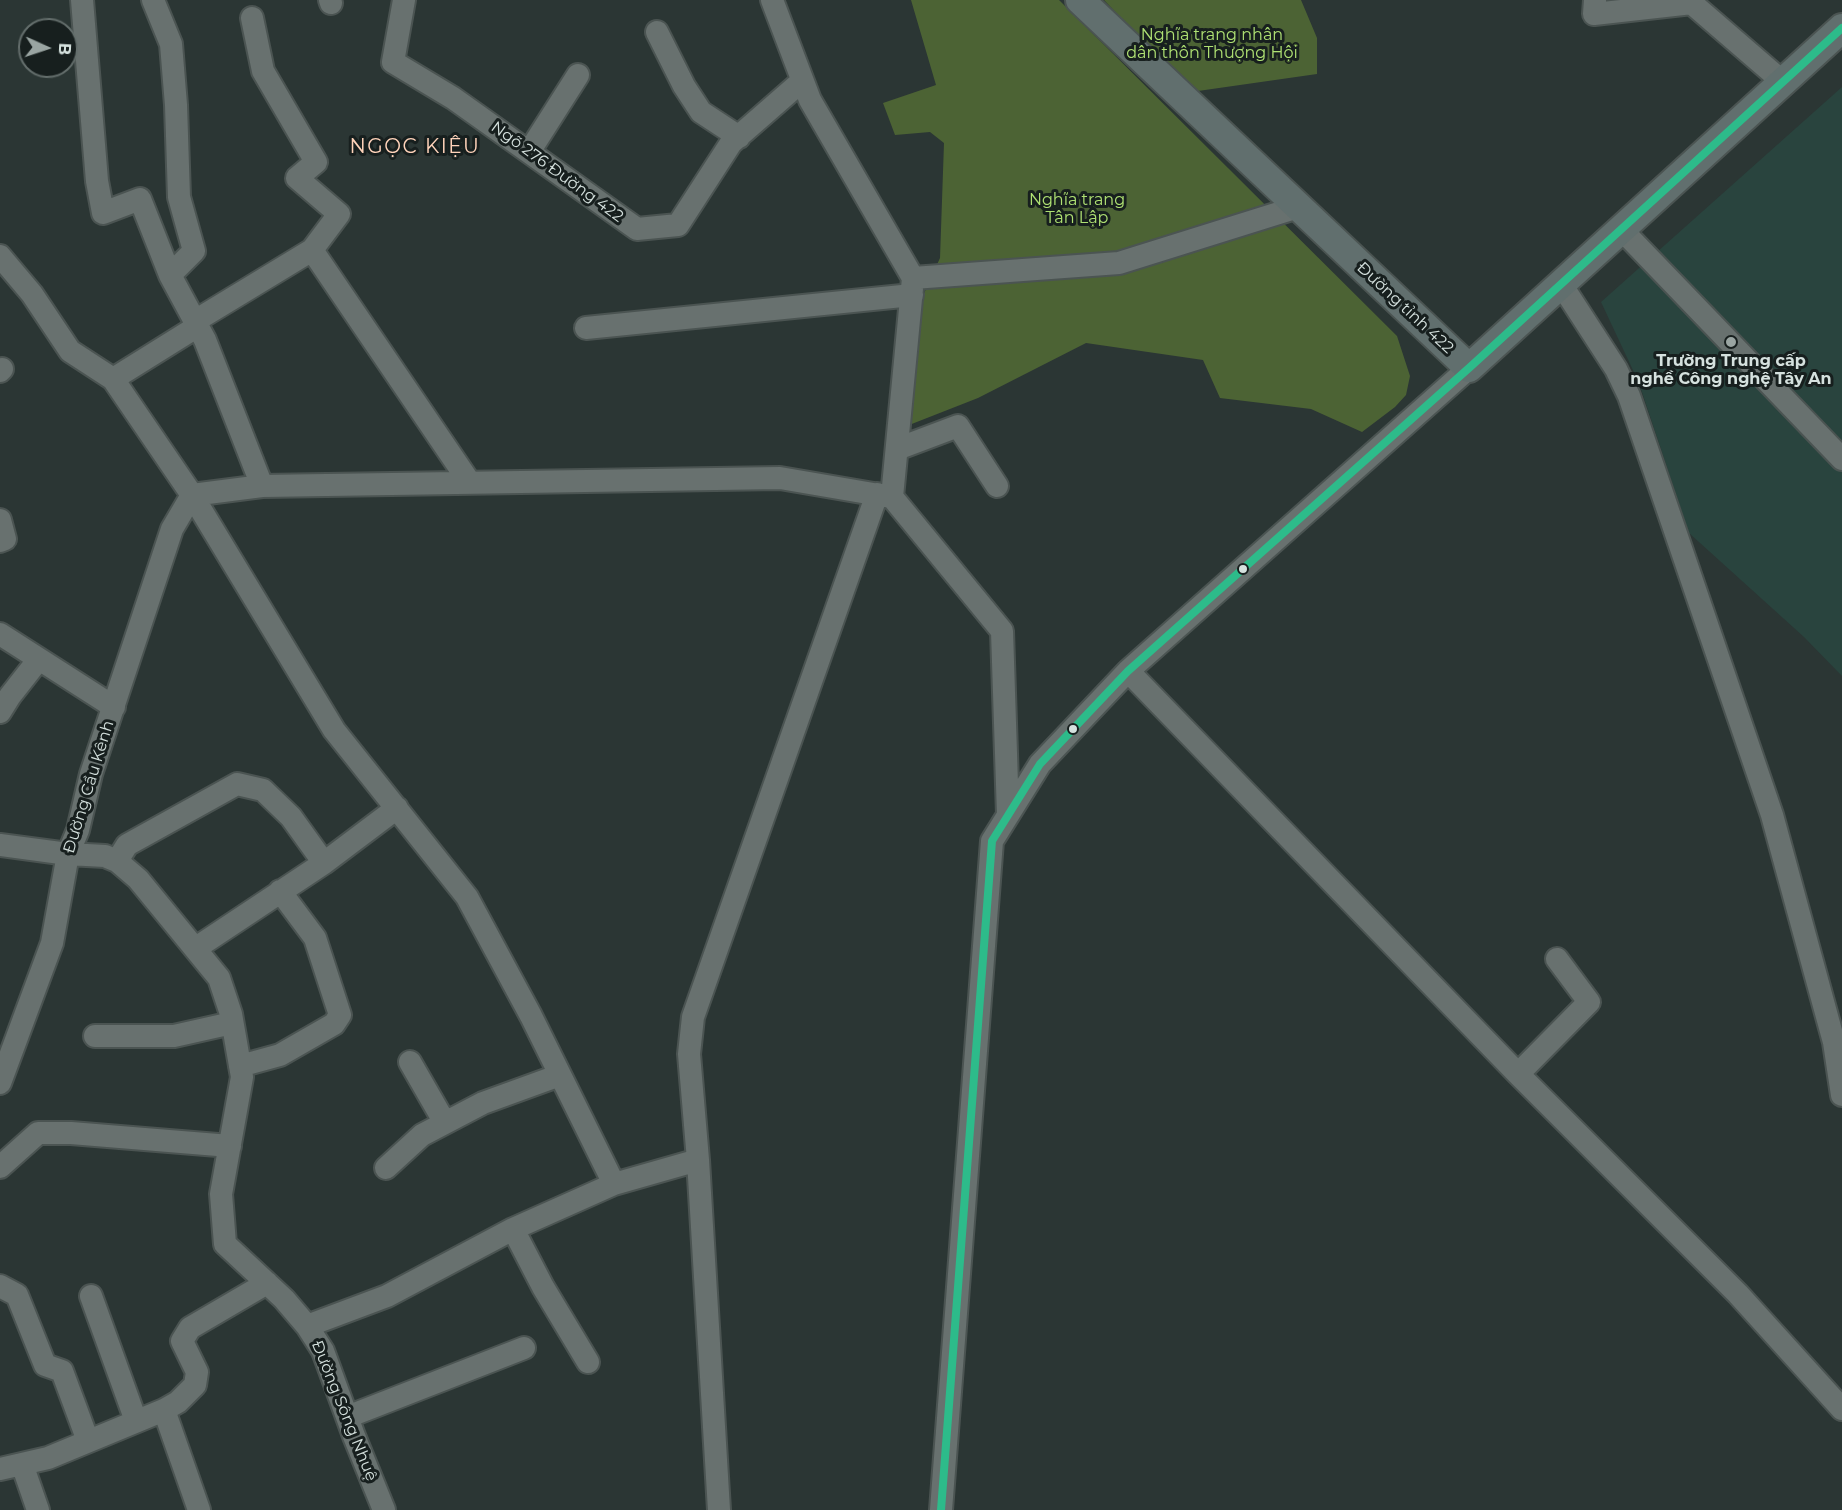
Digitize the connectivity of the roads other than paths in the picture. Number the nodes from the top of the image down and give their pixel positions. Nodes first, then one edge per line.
1 (82, 0) edge
2 (153, 0) edge
3 (404, 0) edge
4 (772, 0) edge
5 (1080, 0) edge
6 (1595, 0) edge
7 (1690, 2) edge
8 (252, 18) dead end
9 (1842, 28) edge
10 (657, 32) dead end
11 (578, 75) dead end
12 (802, 81) junction
13 (1783, 82) junction
14 (739, 136) junction
15 (529, 152) junction
16 (1298, 207) junction
17 (1621, 229) junction
18 (312, 250) junction
19 (0, 256) edge
20 (170, 275) junction
21 (1561, 284) junction
22 (913, 287) junction
23 (196, 324) junction
24 (586, 328) dead end
25 (1469, 368) junction
26 (113, 379) junction
27 (897, 449) junction
28 (1842, 459) edge
29 (470, 483) junction
30 (262, 486) junction
31 (997, 486) dead end
32 (192, 495) junction
33 (885, 496) junction
34 (0, 520) edge
35 (0, 541) edge
36 (0, 634) edge
37 (39, 660) junction
38 (1128, 670) junction
39 (114, 707) junction
40 (0, 712) edge
41 (397, 808) junction
42 (1008, 815) junction
43 (0, 845) edge
44 (68, 854) junction
45 (117, 861) junction
46 (324, 863) junction
47 (280, 891) junction
48 (196, 948) junction
49 (1557, 959) dead end
50 (232, 1023) junction
51 (95, 1036) dead end
52 (410, 1062) dead end
53 (240, 1066) junction
54 (1518, 1074) junction
55 (560, 1075) junction
56 (0, 1083) edge
57 (1842, 1095) edge
58 (445, 1123) junction
59 (230, 1146) junction
60 (698, 1160) junction
61 (0, 1167) edge
62 (386, 1168) dead end
63 (614, 1184) junction
64 (513, 1229) junction
65 (267, 1283) junction
66 (0, 1286) edge
67 (91, 1296) dead end
68 (308, 1326) junction
69 (524, 1348) dead end
70 (588, 1362) dead end
71 (1842, 1409) edge
72 (164, 1410) junction
73 (347, 1417) junction
74 (136, 1421) junction
75 (88, 1441) junction
76 (22, 1464) junction
77 (0, 1469) edge
78 (38, 1510) edge
79 (199, 1510) edge
80 (384, 1510) edge
81 (719, 1510) edge
82 (940, 1510) edge

1 - 20 street
2 - 20 street
3 - 15 street, Ngõ 276 Đường 422
4 - 12 street
5 - 16 main road, Đường tỉnh 422
6 - 7 street
7 - 13 street
8 - 18 street
9 - 13 main road
10 - 14 street
11 - 15 street
12 - 14 street, Ngõ 276 Đường 422
12 - 22 street
13 - 17 main road
14 - 15 street, Ngõ 276 Đường 422
16 - 22 street
16 - 25 main road, Đường tỉnh 422
17 - 21 main road
17 - 28 street
18 - 23 street
18 - 29 street
19 - 26 street
20 - 23 street
21 - 25 main road
21 - 57 street
22 - 24 street
22 - 27 street
23 - 26 street
23 - 30 street
25 - 38 street
26 - 32 street
27 - 31 street
27 - 33 street
29 - 30 street
29 - 33 street
30 - 32 street
32 - 39 street, Đường Cầu Kênh
32 - 41 street
33 - 42 street
33 - 60 street
34 - 35 street
36 - 37 street
37 - 39 street
37 - 40 street
38 - 42 street
38 - 54 street
39 - 44 street, Đường Cầu Kênh
41 - 46 street
41 - 55 street
42 - 82 street
43 - 44 street, Đường Sông Nhuệ
44 - 45 street, Đường Sông Nhuệ
44 - 56 street, Đường Cầu Kênh
45 - 46 street
45 - 48 street, Đường Sông Nhuệ
46 - 47 street
47 - 48 street
47 - 53 street
48 - 50 street, Đường Sông Nhuệ
49 - 54 street
50 - 51 street
50 - 53 street, Đường Sông Nhuệ
52 - 58 street
53 - 59 street, Đường Sông Nhuệ
54 - 71 street
55 - 58 street
55 - 63 street
58 - 62 street
59 - 61 street
59 - 65 street, Đường Sông Nhuệ
60 - 63 street
60 - 81 street
63 - 64 street
64 - 68 street
64 - 70 street
65 - 68 street, Đường Sông Nhuệ
65 - 72 street
66 - 75 street
67 - 74 street
68 - 73 street, Đường Sông Nhuệ
69 - 73 street
72 - 74 street
72 - 79 street
73 - 80 street, Đường Sông Nhuệ
74 - 75 street
75 - 76 street
76 - 77 street
76 - 78 street

